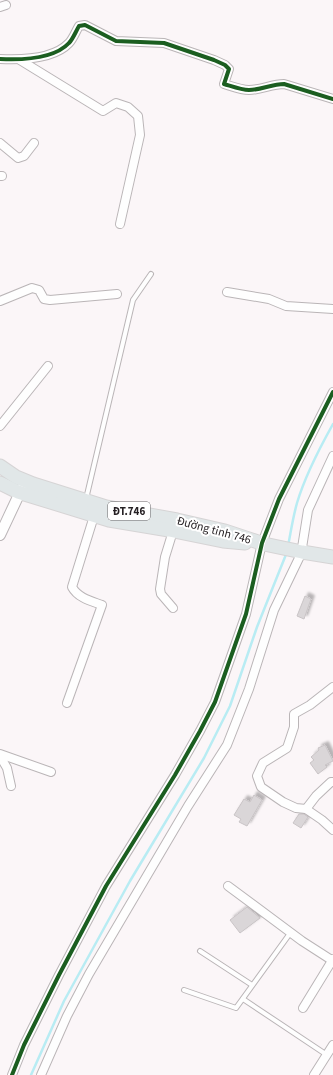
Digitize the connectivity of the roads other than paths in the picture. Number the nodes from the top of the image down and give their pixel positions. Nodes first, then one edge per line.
1 (0, 59) edge
2 (20, 60) junction
3 (333, 99) edge
4 (0, 143) edge
5 (34, 143) dead end
6 (120, 224) dead end
7 (151, 274) dead end
8 (227, 292) dead end
9 (117, 294) dead end
10 (0, 301) edge
11 (333, 310) edge
12 (48, 366) dead end
13 (333, 392) edge
14 (0, 426) edge
15 (333, 456) edge
16 (0, 466) edge
17 (25, 481) junction
18 (0, 482) edge
19 (20, 493) junction
20 (86, 501) junction
21 (94, 516) junction
22 (173, 530) junction
23 (0, 536) edge
24 (262, 544) junction
25 (302, 552) junction
26 (333, 556) edge
27 (173, 608) dead end
28 (333, 687) edge
29 (67, 703) dead end
30 (0, 755) edge
31 (51, 772) dead end
32 (333, 782) edge
33 (11, 786) dead end
34 (306, 809) junction
35 (333, 830) edge
36 (228, 886) dead end
37 (291, 932) junction
38 (200, 951) dead end
39 (333, 960) edge
40 (252, 985) junction
41 (184, 990) dead end
42 (243, 999) junction
43 (303, 1008) dead end
44 (333, 1045) edge
45 (327, 1055) junction
46 (12, 1075) edge
47 (41, 1075) edge
48 (314, 1075) edge

1 - 2 street
2 - 3 street
2 - 6 street
4 - 5 street
7 - 20 lane
8 - 11 street
9 - 10 street
12 - 14 street
13 - 24 street
15 - 25 street
16 - 17 main road, Đường tỉnh 746 / ĐT.746
17 - 19 street
17 - 20 main road, Đường tỉnh 746 / ĐT.746
18 - 19 main road, Đường tỉnh 746 / ĐT.746
19 - 21 main road, Đường tỉnh 746 / ĐT.746
19 - 23 street
20 - 24 main road, Đường tỉnh 746 / ĐT.746
21 - 22 main road, Đường tỉnh 746 / ĐT.746
21 - 29 street
22 - 24 main road, Đường tỉnh 746 / ĐT.746
22 - 27 street
24 - 25 main road, ĐT.746
24 - 46 street
25 - 26 main road, ĐT.746
25 - 47 street
28 - 34 street
30 - 31 street
30 - 33 street
32 - 34 street
34 - 35 street
36 - 37 street
37 - 39 street
37 - 40 lane
38 - 40 lane
39 - 43 street
40 - 42 lane
41 - 42 lane
42 - 45 lane
44 - 45 street
45 - 48 street

